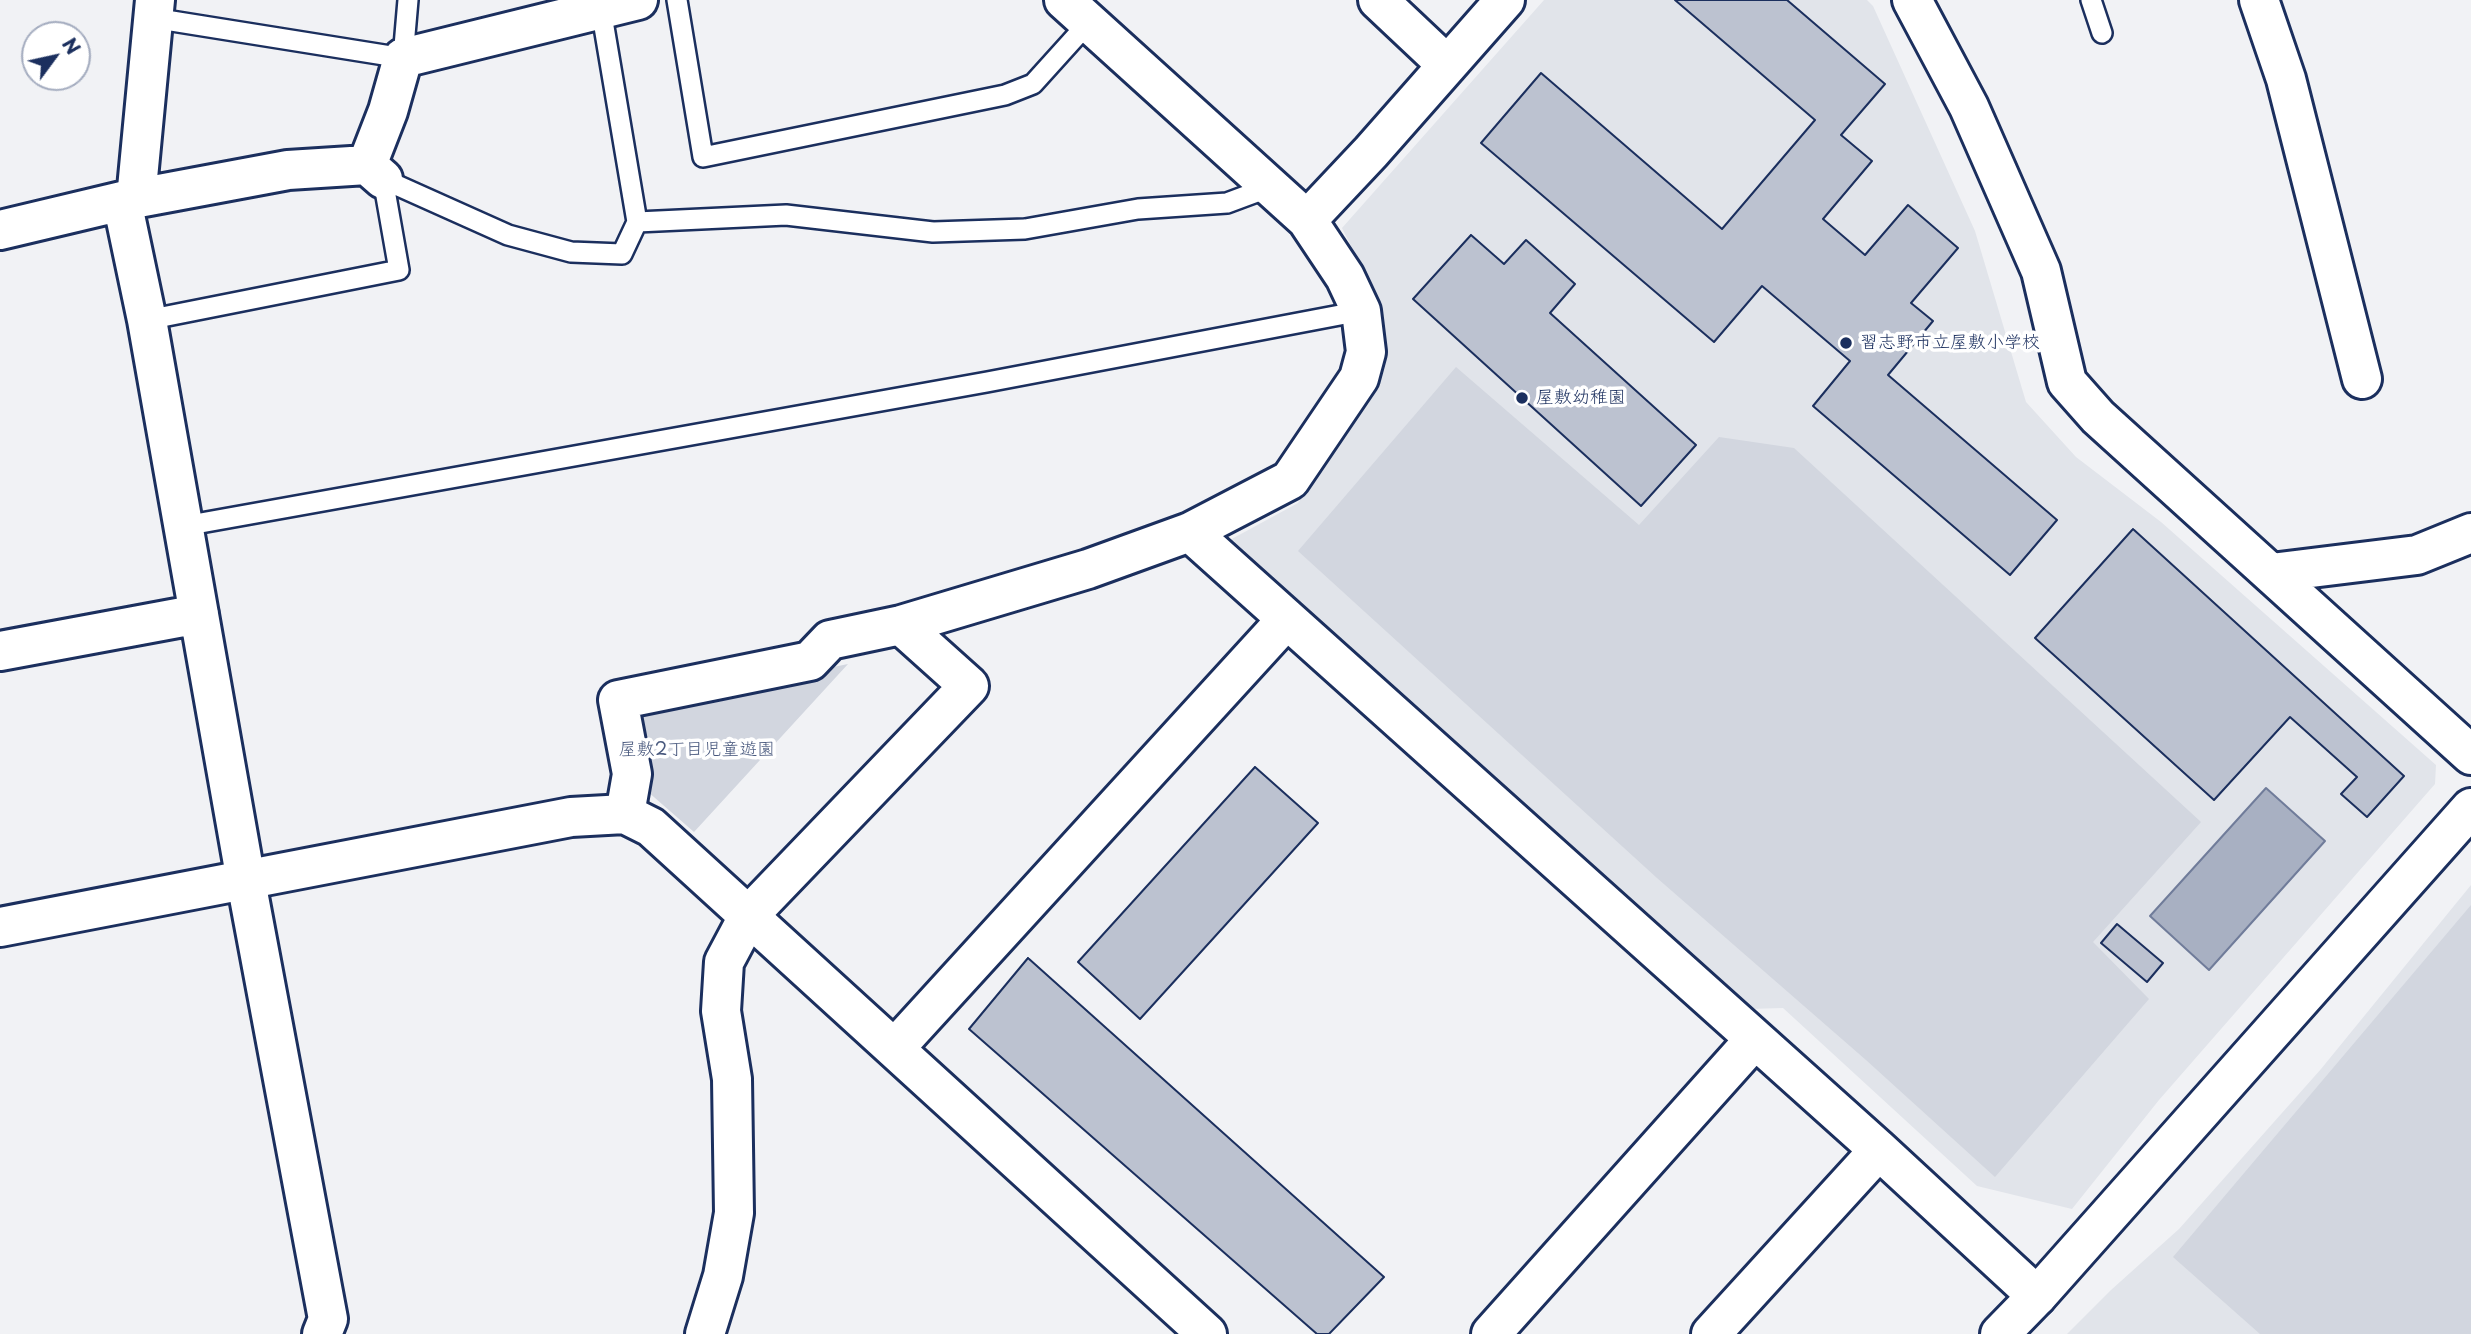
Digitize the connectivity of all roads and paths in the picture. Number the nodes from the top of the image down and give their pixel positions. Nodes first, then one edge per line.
1 (408, 0) edge
2 (638, 0) edge
3 (677, 0) edge
4 (1378, 0) edge
5 (1505, 0) edge
6 (1912, 0) edge
7 (2091, 0) edge
8 (2259, 0) edge
9 (154, 9) edge
10 (601, 9) junction
11 (1077, 11) edge
12 (2102, 33) dead end
13 (402, 58) junction
14 (1447, 65) junction
15 (375, 172) junction
16 (1270, 187) junction
17 (129, 200) junction
18 (1307, 220) junction
19 (637, 222) junction
20 (0, 230) edge
21 (1361, 311) junction
22 (147, 320) junction
23 (2362, 379) dead end
24 (184, 526) junction
25 (1190, 532) junction
26 (2471, 533) edge
27 (2271, 573) junction
28 (199, 614) junction
29 (1287, 619) junction
30 (901, 625) junction
31 (0, 652) edge
32 (2471, 755) edge
33 (2471, 808) edge
34 (625, 814) junction
35 (246, 881) junction
36 (749, 915) junction
37 (0, 927) edge
38 (1755, 1039) junction
39 (895, 1048) junction
40 (1879, 1150) junction
41 (2037, 1296) junction
42 (322, 1334) edge
43 (705, 1334) edge
44 (1207, 1334) edge
45 (1492, 1334) edge
46 (1711, 1334) edge
47 (2000, 1334) edge

1 - 13 lane
2 - 10 street
3 - 11 lane
4 - 14 street
5 - 14 street
6 - 27 street
7 - 12 lane
8 - 23 street
9 - 13 lane
9 - 17 street
10 - 13 street
10 - 19 lane
11 - 16 street
13 - 15 street
14 - 18 street
15 - 17 street
15 - 19 lane
15 - 22 lane
16 - 18 street
16 - 19 lane
17 - 20 street
17 - 22 street
18 - 21 street
21 - 24 lane
21 - 25 street
22 - 24 street
24 - 28 street
25 - 29 street
25 - 30 street
26 - 27 street
27 - 32 street
28 - 31 street
28 - 35 street
29 - 38 street
29 - 39 street
30 - 34 street
30 - 36 street
33 - 41 street
34 - 35 street
34 - 36 street
35 - 37 street
35 - 42 street
36 - 39 street
36 - 43 street
38 - 40 street
38 - 45 street
39 - 44 street
40 - 41 street
40 - 46 street
41 - 47 street

